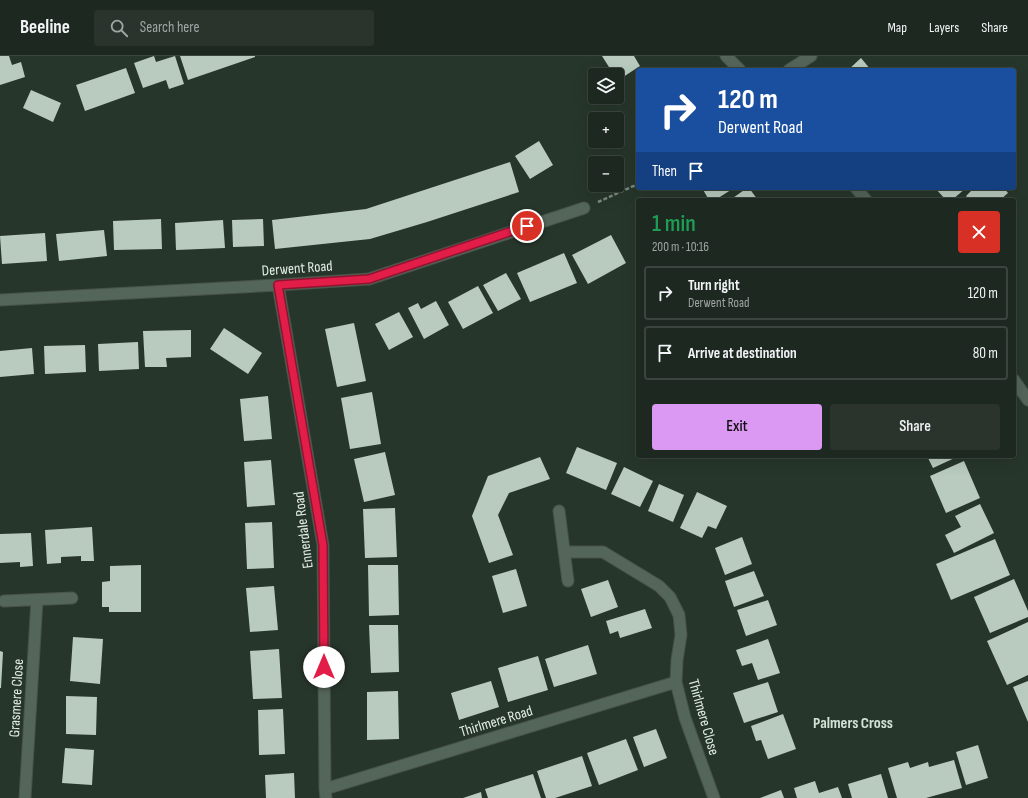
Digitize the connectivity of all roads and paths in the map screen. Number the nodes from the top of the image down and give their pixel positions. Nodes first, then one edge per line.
1 (726, 56) edge
2 (811, 56) edge
3 (738, 68) edge
4 (792, 68) edge
5 (636, 185) edge
6 (858, 190) edge
7 (864, 198) edge
8 (584, 208) joint
9 (278, 285) junction
10 (0, 300) edge
11 (1016, 383) edge
12 (1028, 400) edge
13 (559, 511) dead end
14 (564, 552) junction
15 (568, 581) dead end
16 (72, 598) dead end
17 (37, 600) junction
18 (4, 601) dead end
19 (676, 682) junction
20 (326, 794) edge
21 (25, 798) edge
22 (714, 798) edge

1 - 3 street
2 - 4 street
5 - 8 path
6 - 7 street
8 - 9 street, Derwent Road
9 - 10 street, Derwent Road
9 - 20 street, Ennerdale Road
11 - 12 street
13 - 14 street
14 - 15 street
14 - 19 street, Thirlmere Close
16 - 17 street
17 - 18 street
17 - 21 street, Grasmere Close
19 - 20 street, Thirlmere Road
19 - 22 street, Thirlmere Close

